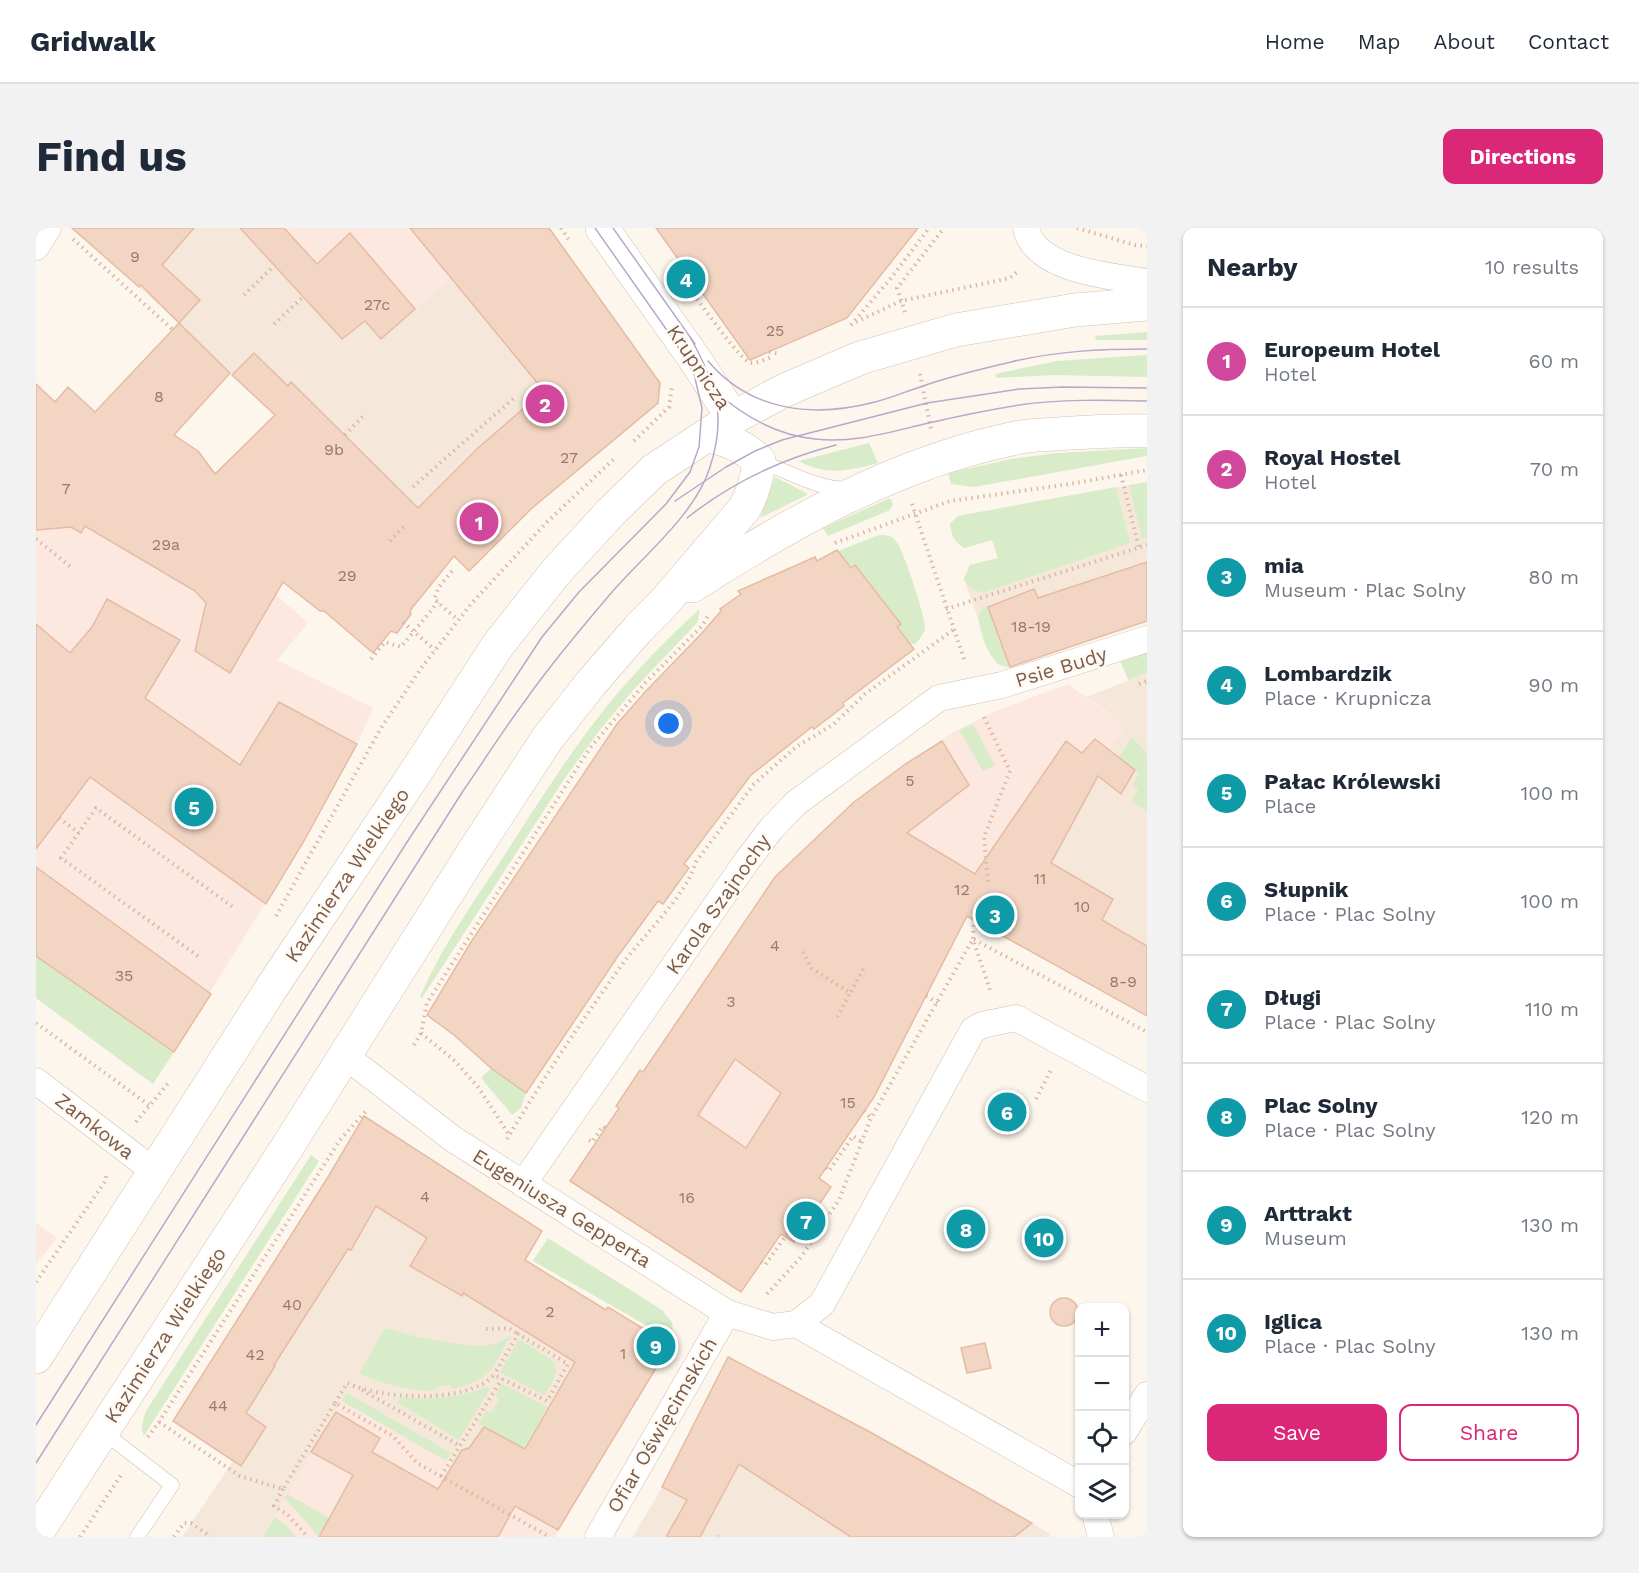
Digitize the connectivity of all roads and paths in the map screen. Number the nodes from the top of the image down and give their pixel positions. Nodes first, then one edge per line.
1 (48, 228) edge
2 (602, 228) edge
3 (929, 228) edge
4 (944, 228) edge
5 (1026, 228) edge
6 (1077, 228) edge
7 (78, 243) dead end
8 (1147, 246) edge
9 (36, 247) edge
10 (1039, 250) junction
11 (671, 264) dead end
12 (274, 266) dead end
13 (1147, 282) edge
14 (244, 295) dead end
15 (303, 297) dead end
16 (901, 301) junction
17 (1147, 304) edge
18 (907, 318) dead end
19 (854, 323) junction
20 (274, 324) dead end
21 (848, 326) dead end
22 (173, 330) dead end
23 (728, 339) junction
24 (738, 342) dead end
25 (789, 350) dead end
26 (769, 352) dead end
27 (780, 354) junction
28 (922, 380) dead end
29 (672, 382) dead end
30 (514, 398) dead end
31 (365, 414) dead end
32 (720, 427) junction
33 (931, 429) dead end
34 (1147, 431) edge
35 (345, 435) dead end
36 (628, 446) dead end
37 (620, 454) dead end
38 (759, 461) junction
39 (1147, 470) edge
40 (1121, 475) junction
41 (413, 488) dead end
42 (861, 489) junction
43 (947, 495) dead end
44 (950, 501) junction
45 (915, 514) junction
46 (406, 525) dead end
47 (36, 539) edge
48 (390, 541) dead end
49 (1147, 545) edge
50 (824, 547) dead end
51 (1139, 548) junction
52 (71, 567) dead end
53 (452, 571) dead end
54 (438, 602) junction
55 (662, 605) junction
56 (946, 609) junction
57 (711, 611) dead end
58 (459, 620) junction
59 (403, 622) dead end
60 (414, 632) junction
61 (1147, 639) edge
62 (435, 650) junction
63 (371, 659) dead end
64 (1147, 681) edge
65 (1139, 684) dead end
66 (973, 690) junction
67 (984, 717) dead end
68 (59, 818) dead end
69 (79, 833) junction
70 (988, 882) dead end
71 (233, 907) dead end
72 (974, 919) dead end
73 (272, 923) dead end
74 (803, 952) dead end
75 (198, 956) dead end
76 (864, 968) dead end
77 (850, 993) junction
78 (926, 996) dead end
79 (992, 996) dead end
80 (938, 1003) dead end
81 (837, 1017) dead end
82 (36, 1023) edge
83 (421, 1033) junction
84 (414, 1045) dead end
85 (344, 1055) junction
86 (1052, 1067) dead end
87 (176, 1073) dead end
88 (36, 1081) edge
89 (1147, 1089) edge
90 (1036, 1099) dead end
91 (149, 1105) junction
92 (366, 1111) dead end
93 (864, 1111) dead end
94 (871, 1118) dead end
95 (605, 1128) dead end
96 (595, 1138) dead end
97 (862, 1142) dead end
98 (117, 1144) junction
99 (540, 1158) junction
100 (826, 1168) dead end
101 (154, 1171) junction
102 (523, 1184) junction
103 (812, 1240) dead end
104 (761, 1262) dead end
105 (36, 1282) edge
106 (727, 1313) junction
107 (796, 1324) junction
108 (486, 1329) dead end
109 (518, 1334) junction
110 (36, 1357) edge
111 (494, 1375) junction
112 (502, 1379) junction
113 (358, 1388) junction
114 (1147, 1395) edge
115 (335, 1403) junction
116 (159, 1422) junction
117 (1129, 1425) edge
118 (102, 1431) junction
119 (460, 1446) junction
120 (133, 1455) junction
121 (441, 1476) junction
122 (1075, 1482) edge
123 (283, 1489) junction
124 (1096, 1519) edge
125 (36, 1534) edge
126 (80, 1537) edge
127 (137, 1537) edge
128 (174, 1537) edge
129 (211, 1537) edge
130 (308, 1537) edge
131 (550, 1537) edge
132 (598, 1537) edge
133 (1101, 1537) edge

1 - 9 street
2 - 32 main road, Krupnicza
3 - 19 path
4 - 16 path
5 - 10 street
6 - 8 path
7 - 22 path
10 - 13 street
10 - 16 path
11 - 23 path
12 - 14 path
15 - 20 path
16 - 18 path
16 - 19 path
17 - 32 main road, Kazimierza Wielkiego
19 - 21 path
23 - 24 path
23 - 27 path
25 - 27 path
26 - 27 path
28 - 33 path
29 - 36 path
30 - 41 path
31 - 35 path
32 - 38 main road
32 - 101 main road, Kazimierza Wielkiego
34 - 42 main road, Kazimierza Wielkiego
37 - 58 path
38 - 42 lane
38 - 55 main road, Kazimierza Wielkiego
39 - 40 path
40 - 44 path
40 - 51 path
42 - 55 main road, Kazimierza Wielkiego
43 - 44 path
44 - 45 path
45 - 50 path
45 - 56 path
46 - 48 path
47 - 52 path
49 - 51 path
51 - 56 path
53 - 54 path
54 - 58 path
54 - 60 path
55 - 85 main road, Kazimierza Wielkiego
56 - 66 path
57 - 83 path
58 - 62 path
59 - 60 path
60 - 62 path
60 - 63 path
61 - 66 street, Psie Budy
62 - 73 path
64 - 65 path
66 - 99 street, Karola Szajnochy
67 - 70 path
68 - 69 path
69 - 71 path
69 - 75 path
72 - 79 path
74 - 77 path
76 - 77 path
77 - 81 path
78 - 80 path
82 - 91 path
83 - 84 path
83 - 99 path
85 - 102 street, Eugeniusza Gepperta
85 - 118 main road, Kazimierza Wielkiego
86 - 90 path
87 - 91 path
88 - 98 street, Zamkowa
89 - 107 street
91 - 98 path
92 - 116 path
93 - 94 path
95 - 96 path
97 - 100 path
98 - 101 street, Zamkowa
98 - 105 path
99 - 102 street, Karola Szajnochy
101 - 110 main road, Kazimierza Wielkiego
102 - 106 street, Eugeniusza Gepperta
103 - 104 path
106 - 107 street, Eugeniusza Gepperta
106 - 132 street, Ofiar Oświęcimskich
107 - 122 street
108 - 109 path
109 - 111 path
109 - 112 path
111 - 112 path
111 - 113 path
112 - 119 path
113 - 115 path
113 - 119 path
114 - 117 street
115 - 121 path
115 - 123 path
116 - 120 path
116 - 123 path
118 - 120 lane
118 - 125 main road, Kazimierza Wielkiego
119 - 121 path
120 - 126 path
120 - 127 lane
121 - 131 path
123 - 130 path
124 - 133 street
128 - 129 path

